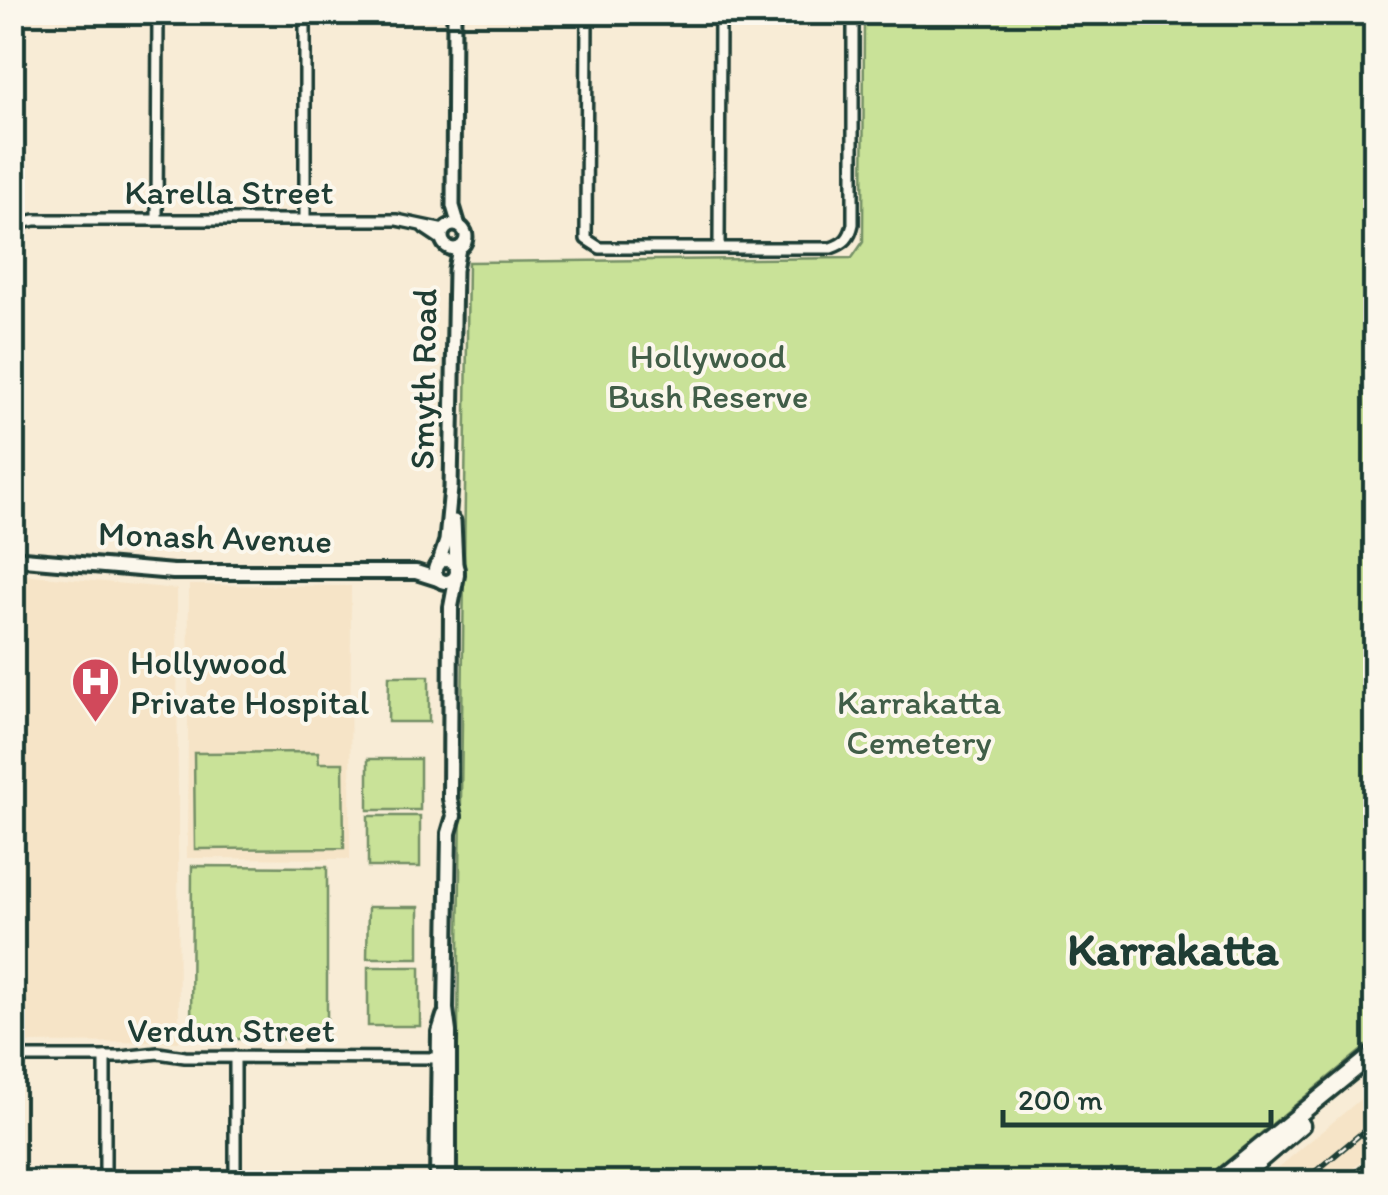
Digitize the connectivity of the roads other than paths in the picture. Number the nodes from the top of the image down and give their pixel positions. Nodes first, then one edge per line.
1 (158, 12) edge
2 (306, 12) edge
3 (454, 12) edge
4 (587, 12) edge
5 (720, 12) edge
6 (853, 12) edge
7 (157, 219) junction
8 (306, 220) junction
9 (12, 232) edge
10 (450, 237) junction
11 (719, 247) junction
12 (451, 488) junction
13 (12, 547) edge
14 (13, 558) edge
15 (438, 562) junction
16 (456, 569) junction
17 (416, 572) junction
18 (439, 580) junction
19 (451, 607) junction
20 (1376, 1052) edge
21 (105, 1057) junction
22 (234, 1057) junction
23 (12, 1058) edge
24 (444, 1058) junction
25 (1376, 1064) edge
26 (1376, 1166) edge
27 (105, 1182) edge
28 (235, 1182) edge
29 (437, 1182) edge
30 (449, 1182) edge
31 (1217, 1182) edge
32 (1236, 1182) edge
33 (1356, 1182) edge

1 - 7 street
2 - 8 street
3 - 10 street
4 - 11 street
5 - 11 street
6 - 11 street
7 - 8 street, Karella Street
7 - 9 street, Karella Street
8 - 10 street, Karella Street
10 - 12 street, Smyth Road
12 - 15 street, Smyth Road
12 - 16 street, Smyth Road
13 - 14 street
14 - 17 main road, Monash Avenue
15 - 16 main road
15 - 17 main road, Monash Avenue
15 - 18 main road
16 - 18 main road
16 - 19 main road, Smyth Road
17 - 18 main road, Monash Avenue
18 - 19 main road, Smyth Road
19 - 24 main road, Smyth Road
20 - 31 main road
21 - 22 street, Verdun Street
21 - 23 street, Verdun Street
21 - 27 street
22 - 24 street, Verdun Street
22 - 28 street
24 - 29 main road, Smyth Road
24 - 30 main road, Smyth Road
25 - 32 main road
26 - 33 main road

